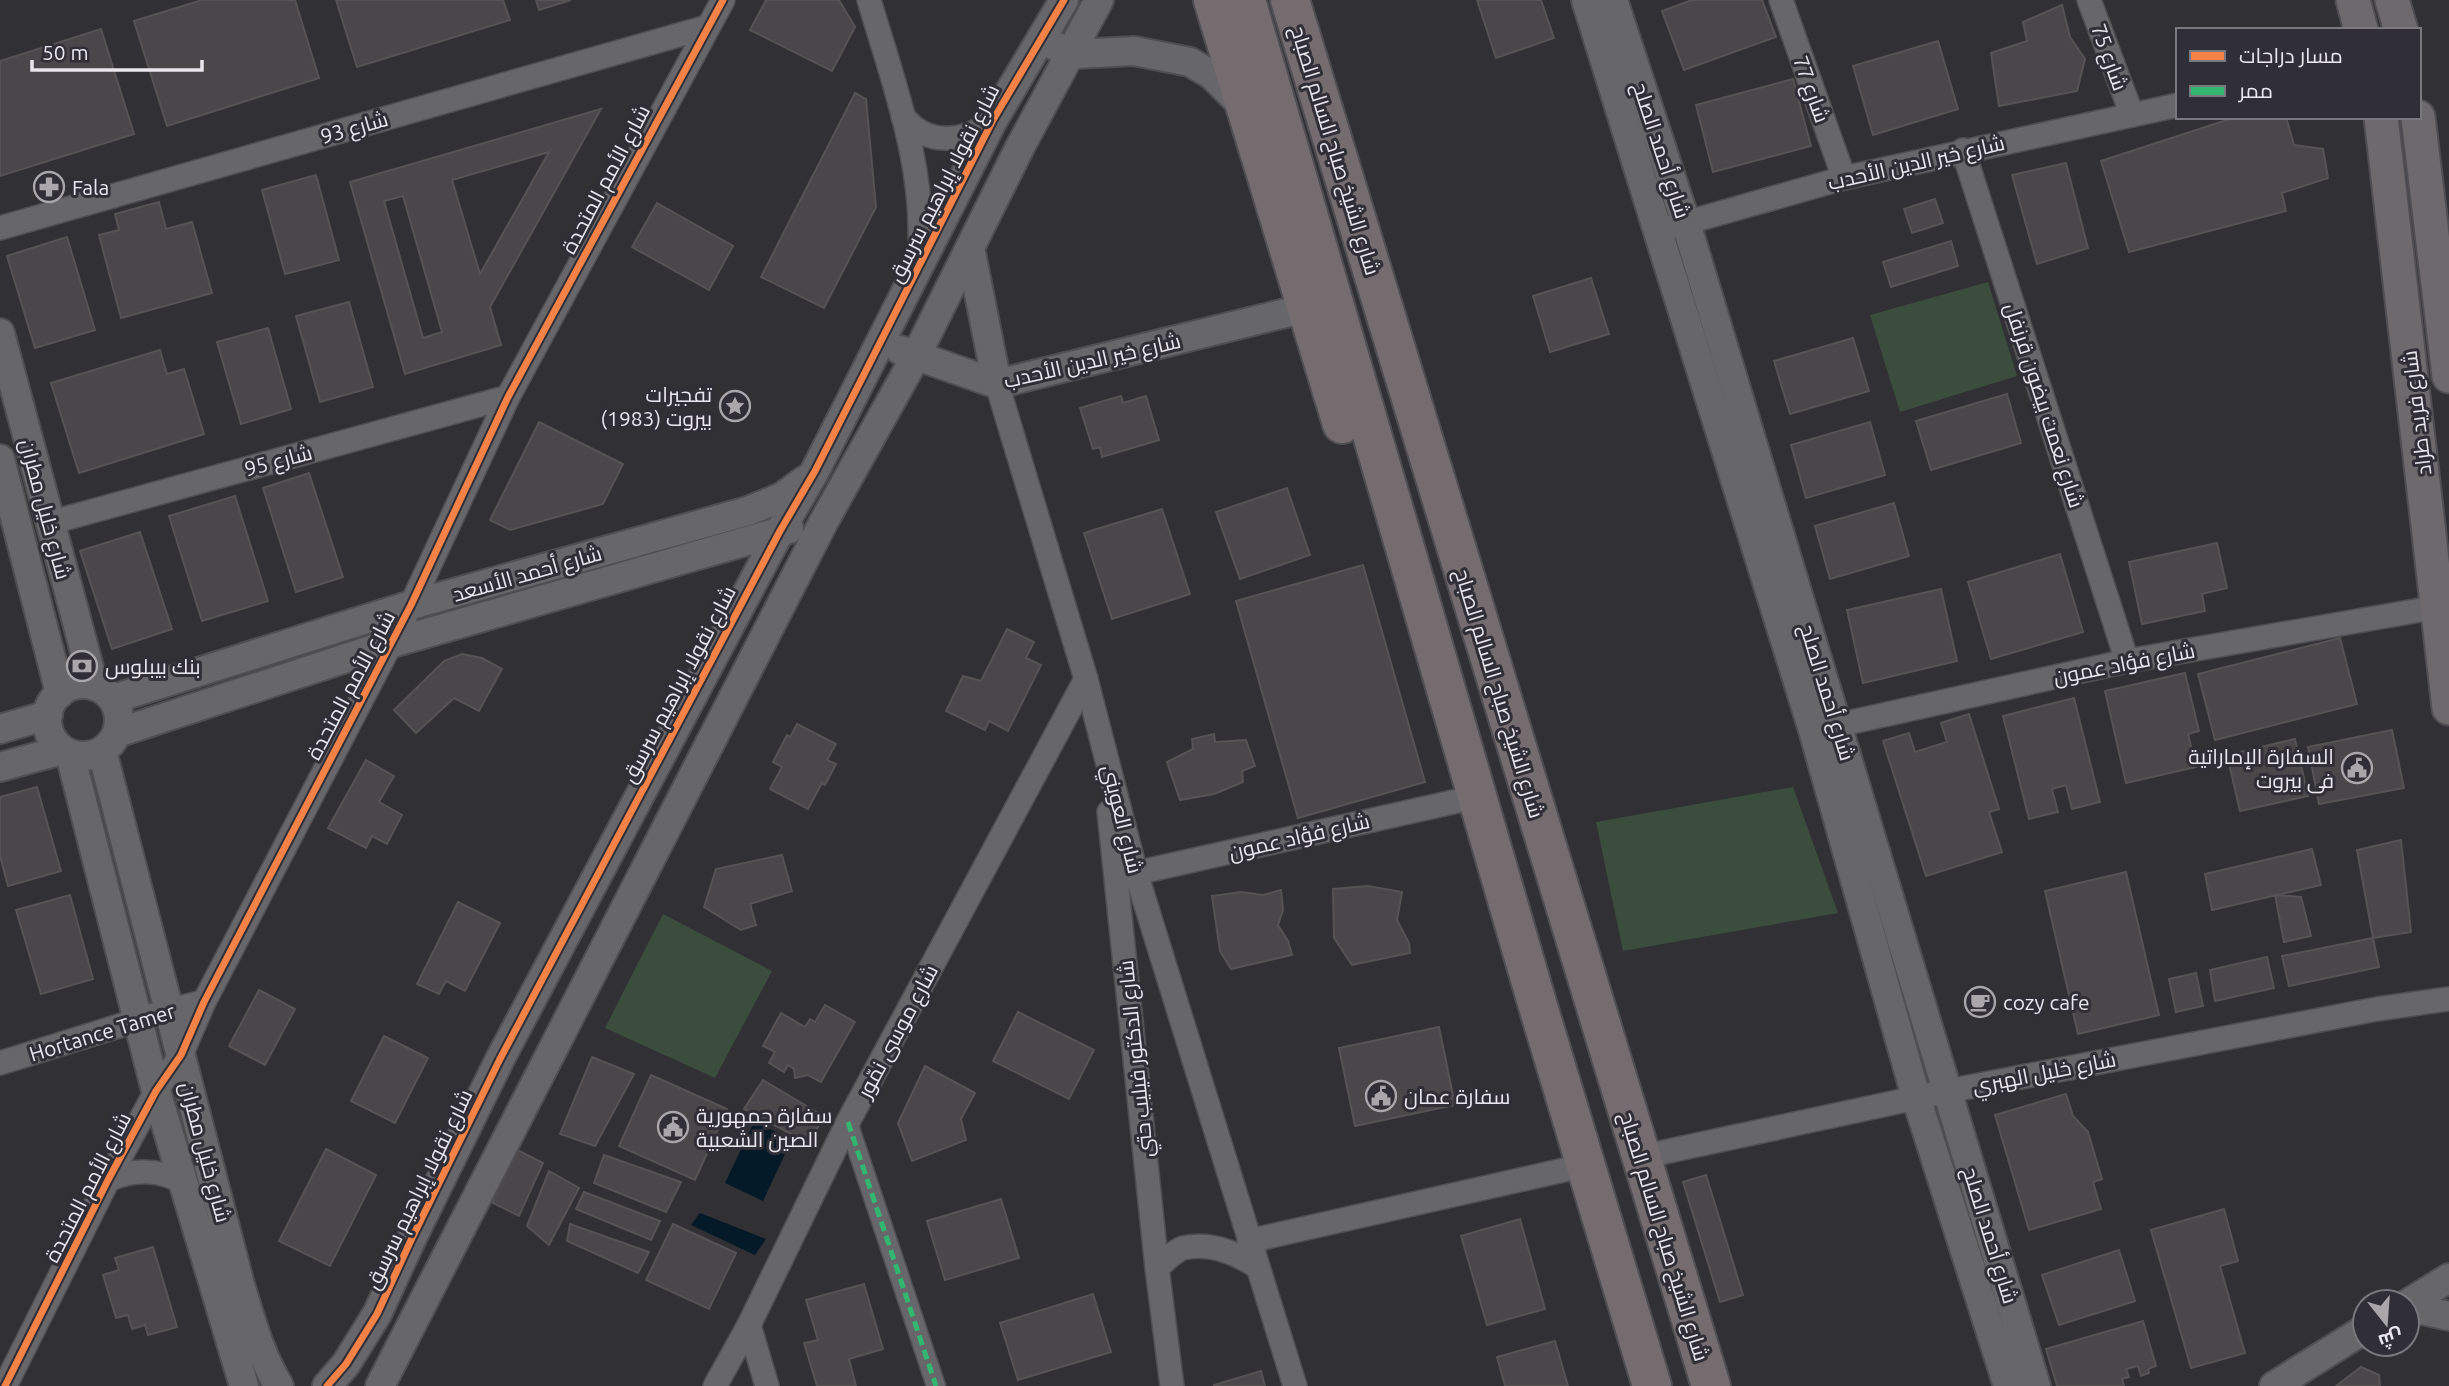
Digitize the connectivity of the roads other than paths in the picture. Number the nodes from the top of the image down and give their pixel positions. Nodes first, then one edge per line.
1 (723, 0) edge
2 (869, 0) edge
3 (1064, 0) edge
4 (1100, 0) edge
5 (1213, 0) edge
6 (1246, 0) edge
7 (1290, 0) edge
8 (1317, 0) edge
9 (1586, 0) edge
10 (1613, 0) edge
11 (1781, 0) edge
12 (2089, 0) edge
13 (2353, 0) edge
14 (2392, 0) edge
15 (707, 27) junction
16 (2360, 28) edge
17 (2400, 28) edge
18 (1041, 39) junction
19 (1070, 52) junction
20 (2176, 104) edge
21 (1245, 108) junction
22 (2132, 115) junction
23 (903, 116) junction
24 (2381, 119) edge
25 (2418, 119) edge
26 (993, 120) junction
27 (1963, 150) junction
28 (1844, 178) junction
29 (1686, 223) junction
30 (0, 228) edge
31 (1657, 230) junction
32 (970, 248) junction
33 (919, 267) junction
34 (1306, 308) junction
35 (0, 333) edge
36 (882, 342) junction
37 (916, 356) junction
38 (2449, 376) edge
39 (997, 384) junction
40 (508, 397) junction
41 (0, 459) edge
42 (816, 471) junction
43 (49, 523) junction
44 (823, 523) junction
45 (780, 531) junction
46 (411, 605) junction
47 (2438, 607) junction
48 (392, 643) junction
49 (2127, 660) junction
50 (1086, 679) junction
51 (103, 693) junction
52 (54, 704) junction
53 (2449, 708) edge
54 (1825, 727) junction
55 (0, 729) edge
56 (1100, 733) junction
57 (109, 742) junction
58 (66, 752) junction
59 (0, 767) edge
60 (1461, 800) junction
61 (1136, 873) junction
62 (1589, 990) junction
63 (2449, 999) edge
64 (204, 1002) junction
65 (1537, 1003) junction
66 (170, 1010) junction
67 (139, 1021) junction
68 (181, 1055) junction
69 (0, 1063) edge
70 (156, 1091) junction
71 (1948, 1091) junction
72 (1916, 1097) junction
73 (848, 1122) junction
74 (1641, 1157) junction
75 (1586, 1164) junction
76 (108, 1180) junction
77 (184, 1183) junction
78 (1249, 1241) junction
79 (1256, 1266) junction
80 (1157, 1268) junction
81 (2449, 1278) edge
82 (2421, 1295) edge
83 (2421, 1310) edge
84 (2449, 1316) edge
85 (748, 1325) junction
86 (2351, 1338) edge
87 (22, 1356) junction
88 (0, 1368) edge
89 (5, 1386) edge
90 (244, 1386) edge
91 (279, 1386) edge
92 (327, 1386) edge
93 (380, 1386) edge
94 (715, 1386) edge
95 (767, 1386) edge
96 (936, 1386) edge
97 (1172, 1386) edge
98 (1295, 1386) edge
99 (1652, 1386) edge
100 (1711, 1386) edge
101 (2008, 1386) edge
102 (2036, 1386) edge
103 (2274, 1386) edge

1 - 15 street, شارع الأمم المتحدة
2 - 23 street
3 - 18 street, شارع نقولا إبراهيم سرسق
4 - 19 street
5 - 21 highway
6 - 65 highway, شارع الشيخ صباح السالم الصباح
7 - 62 highway, شارع الشيخ صباح السالم الصباح
8 - 62 highway
9 - 31 street, شارع أحمد الصلح
10 - 29 street, شارع أحمد الصلح
11 - 28 street, شارع 77
12 - 22 street, شارع 75
13 - 16 main road
14 - 17 main road
15 - 30 street, شارع 93
15 - 40 street, شارع الأمم المتحدة
18 - 19 street
18 - 26 street, شارع نقولا إبراهيم سرسق
19 - 21 street
19 - 32 street
20 - 22 street, شارع خير الدين الأحدب
21 - 34 highway
22 - 27 street, شارع خير الدين الأحدب
23 - 26 street
23 - 33 street
24 - 47 main road, شارع فريد طراد
25 - 38 main road, شارع فريد طراد
26 - 33 street, شارع نقولا إبراهيم سرسق
27 - 28 street, شارع خير الدين الأحدب
27 - 49 street, شارع نعمت بيضون قرنفل
28 - 29 street, شارع خير الدين الأحدب
29 - 31 street, شارع خير الدين الأحدب
29 - 54 street, شارع أحمد الصلح
31 - 54 street, شارع أحمد الصلح
32 - 37 street
32 - 39 street, شارع العويني
33 - 36 street, شارع نقولا إبراهيم سرسق
34 - 39 street, شارع خير الدين الأحدب
34 - 60 highway
35 - 43 street, شارع خليل مطران
36 - 37 street, شارع خير الدين الأحدب
36 - 42 street, شارع نقولا إبراهيم سرسق
37 - 39 street, شارع خير الدين الأحدب
37 - 44 street
39 - 50 street, شارع العويني
40 - 43 street, شارع 95
40 - 46 street, شارع الأمم المتحدة
41 - 52 street, شارع خليل مطران
42 - 45 street, شارع نقولا إبراهيم سرسق
42 - 46 street, شارع أحمد الأسعد
43 - 51 street, شارع خليل مطران
44 - 45 street, شارع أحمد الأسعد
44 - 93 street
45 - 48 street, شارع أحمد الأسعد
45 - 92 street, شارع نقولا إبراهيم سرسق
46 - 48 street, شارع الأمم المتحدة
46 - 51 street, شارع أحمد الأسعد
47 - 49 street, شارع فؤاد عمون
47 - 53 main road, شارع فريد طراد
48 - 57 street, شارع أحمد الأسعد
48 - 64 street, شارع الأمم المتحدة
49 - 54 street, شارع فؤاد عمون
50 - 56 street, شارع العويني
50 - 73 street, شارع موسى نمّور
51 - 52 street
51 - 57 street
52 - 55 street
52 - 58 street
54 - 71 street, شارع أحمد الصلح
54 - 72 street, شارع أحمد الصلح
56 - 61 street, شارع العويني
56 - 80 street, شارع الدكتور فيليب حتي
57 - 58 street
57 - 66 street, شارع خليل مطران
58 - 59 street
58 - 67 street, شارع خليل مطران
60 - 61 street, شارع فؤاد عمون
60 - 65 highway
61 - 78 street, شارع العويني
62 - 74 highway, شارع الشيخ صباح السالم الصباح
63 - 71 street, شارع خليل الهبري
64 - 66 street, Hortance Tamer
64 - 68 street, شارع الأمم المتحدة
65 - 75 highway, شارع الشيخ صباح السالم الصباح
66 - 67 street, Hortance Tamer
66 - 68 street, شارع خليل مطران
67 - 69 street, Hortance Tamer
67 - 70 street, شارع خليل مطران
68 - 70 street, شارع الأمم المتحدة
68 - 91 street, شارع خليل مطران
70 - 76 street, شارع الأمم المتحدة
70 - 77 street, شارع خليل مطران
71 - 72 street, شارع خليل الهبري
71 - 102 street, شارع أحمد الصلح
72 - 74 street, شارع خليل الهبري
72 - 101 street, شارع أحمد الصلح
73 - 85 street, شارع موسى نمّور
73 - 96 street
74 - 100 highway, شارع الشيخ صباح السالم الصباح
75 - 78 street
75 - 99 highway, شارع الشيخ صباح السالم الصباح
76 - 77 street, شارع الأمم المتحدة
76 - 87 street, شارع الأمم المتحدة
77 - 90 street, شارع خليل مطران
78 - 79 street, شارع العويني
79 - 80 street
79 - 98 street, شارع العويني
80 - 97 street, شارع الدكتور فيليب حتي
81 - 82 street
83 - 84 street
85 - 94 street, شارع موسى نمّور
85 - 95 street
86 - 103 street
87 - 88 street
87 - 89 street, شارع الأمم المتحدة

